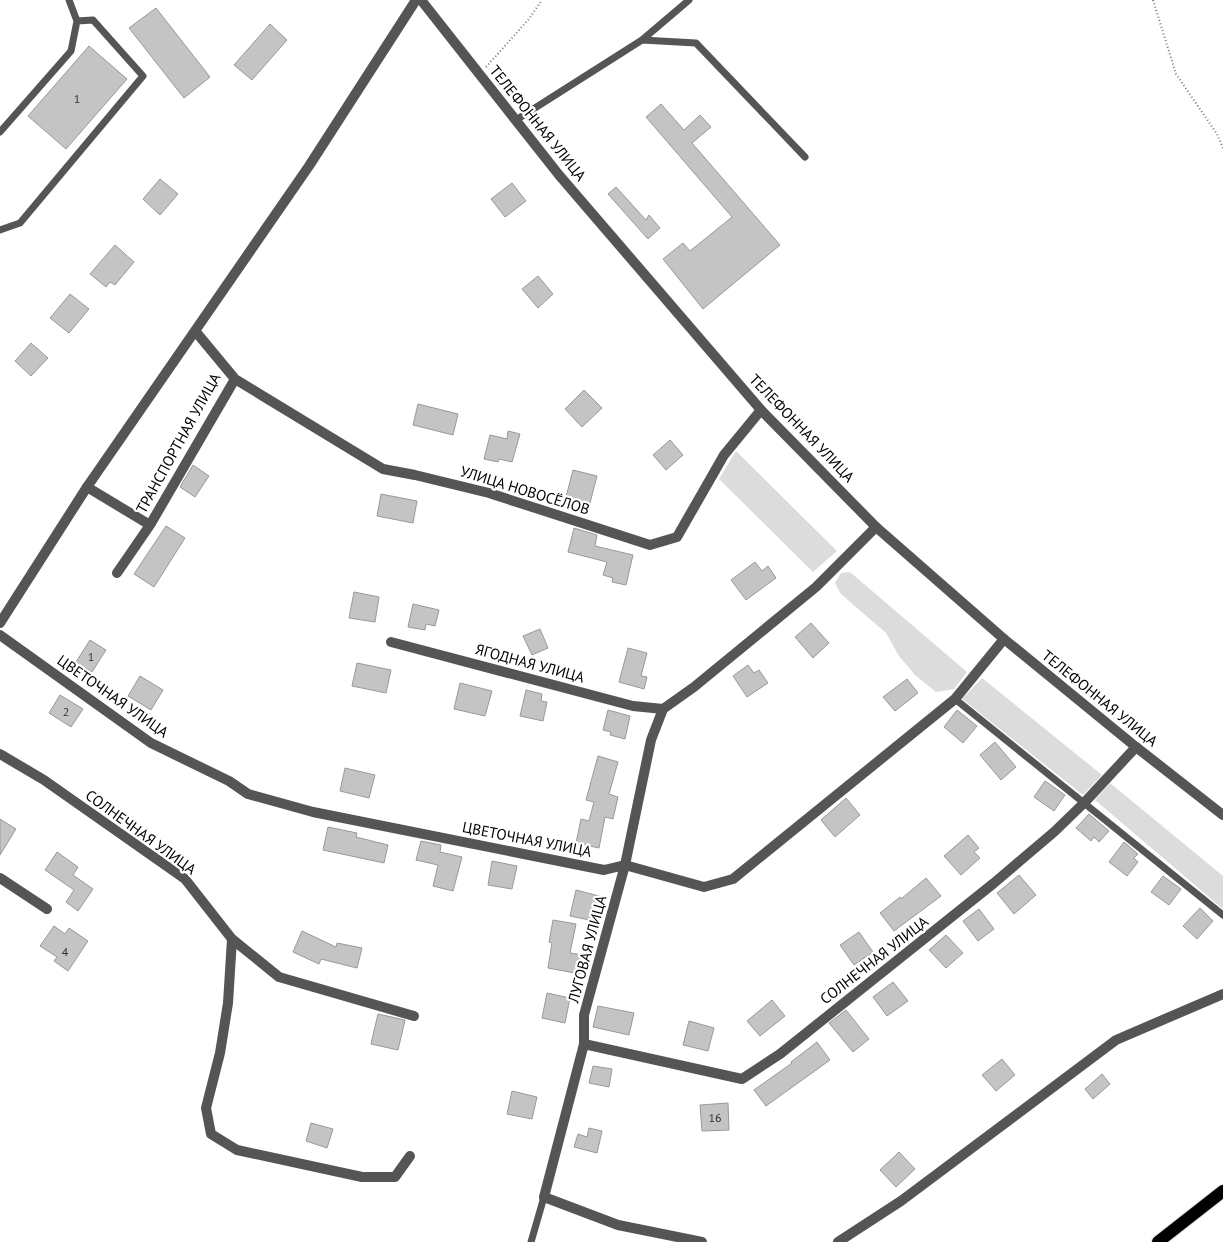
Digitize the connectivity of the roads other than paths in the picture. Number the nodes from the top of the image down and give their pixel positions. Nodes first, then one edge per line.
1 (68, 0) edge
2 (416, 0) edge
3 (421, 0) edge
4 (689, 0) edge
5 (77, 21) junction
6 (642, 40) junction
7 (516, 120) junction
8 (0, 132) edge
9 (805, 157) dead end
10 (0, 230) edge
11 (196, 332) junction
12 (235, 379) junction
13 (761, 410) junction
14 (87, 487) junction
15 (150, 525) junction
16 (876, 527) junction
17 (117, 573) dead end
18 (4, 608) edge
19 (0, 622) edge
20 (0, 635) edge
21 (1004, 639) junction
22 (390, 642) dead end
23 (955, 699) junction
24 (662, 709) junction
25 (1136, 747) junction
26 (0, 754) edge
27 (1084, 803) junction
28 (1223, 815) edge
29 (625, 865) junction
30 (0, 878) edge
31 (47, 909) dead end
32 (1223, 915) edge
33 (232, 939) junction
34 (1223, 994) edge
35 (414, 1016) dead end
36 (584, 1044) junction
37 (410, 1156) dead end
38 (1223, 1191) edge
39 (544, 1197) junction
40 (531, 1242) edge
41 (702, 1242) edge
42 (838, 1242) edge
43 (1158, 1242) edge

1 - 5 lane
2 - 11 street
3 - 7 street, ТЕЛЕФОННАЯ УЛИЦА
4 - 6 lane
5 - 8 lane
5 - 10 lane
6 - 7 lane
6 - 9 lane
7 - 13 street, ТЕЛЕФОННАЯ УЛИЦА
11 - 12 street, ТРАНСПОРТНАЯ УЛИЦА
11 - 14 street
12 - 13 street, УЛИЦА НОВОСЁЛОВ
12 - 15 street, ТРАНСПОРТНАЯ УЛИЦА
13 - 16 street, ТЕЛЕФОННАЯ УЛИЦА
14 - 15 street
14 - 18 street
15 - 17 street, ТРАНСПОРТНАЯ УЛИЦА
16 - 21 street, ТЕЛЕФОННАЯ УЛИЦА
16 - 24 street
18 - 19 street
20 - 29 street, ЦВЕТОЧНАЯ УЛИЦА
21 - 23 street, ЦВЕТОЧНАЯ УЛИЦА
21 - 25 street, ТЕЛЕФОННАЯ УЛИЦА
22 - 24 street, ЯГОДНАЯ УЛИЦА
23 - 27 lane
23 - 29 street, ЦВЕТОЧНАЯ УЛИЦА
24 - 29 street, ЛУГОВАЯ УЛИЦА
25 - 27 street, СОЛНЕЧНАЯ УЛИЦА
25 - 28 street, ТЕЛЕФОННАЯ УЛИЦА
26 - 33 street, СОЛНЕЧНАЯ УЛИЦА
27 - 32 lane
27 - 36 street, СОЛНЕЧНАЯ УЛИЦА
29 - 36 street, ЛУГОВАЯ УЛИЦА
30 - 31 street
33 - 35 street, СОЛНЕЧНАЯ УЛИЦА
33 - 37 street
34 - 42 street
36 - 39 street, ЛУГОВАЯ УЛИЦА
38 - 43 main road
39 - 40 lane
39 - 41 street

